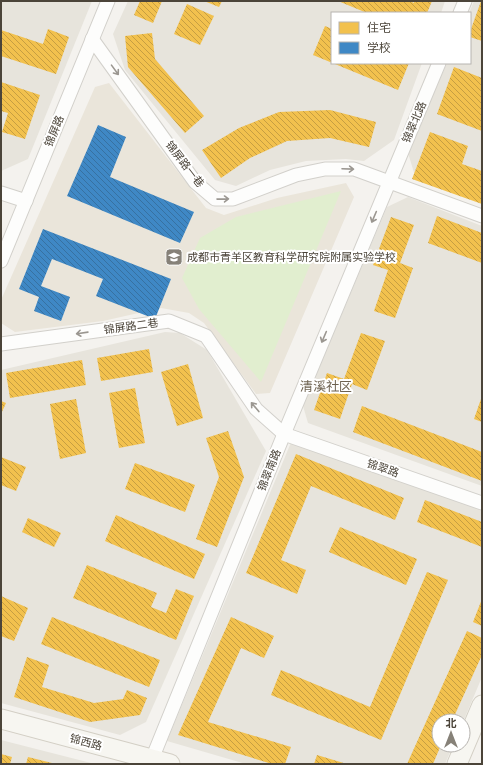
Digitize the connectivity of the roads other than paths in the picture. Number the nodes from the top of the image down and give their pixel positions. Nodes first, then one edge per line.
1 (108, 1) edge
2 (465, 1) edge
3 (460, 12) edge
4 (92, 39) junction
5 (439, 64) edge
6 (389, 181) junction
7 (1, 193) edge
8 (26, 201) junction
9 (482, 216) edge
10 (1, 261) edge
11 (1, 344) edge
12 (284, 434) junction
13 (482, 503) edge
14 (482, 705) edge
15 (1, 719) edge
16 (161, 762) edge
17 (457, 764) edge

1 - 4 street, 锦屏路
2 - 3 street
4 -> 6 street, 锦屏路一巷
4 - 8 street, 锦屏路
5 - 6 street, 锦翠北路
6 - 9 street
6 -> 12 street, 锦翠南路
7 - 8 street
8 - 10 street, 锦屏路
12 -> 11 street, 锦屏路二巷
12 - 13 street, 锦翠路
12 - 16 street, 锦翠南路
14 - 17 street
15 - 16 street, 锦西路

